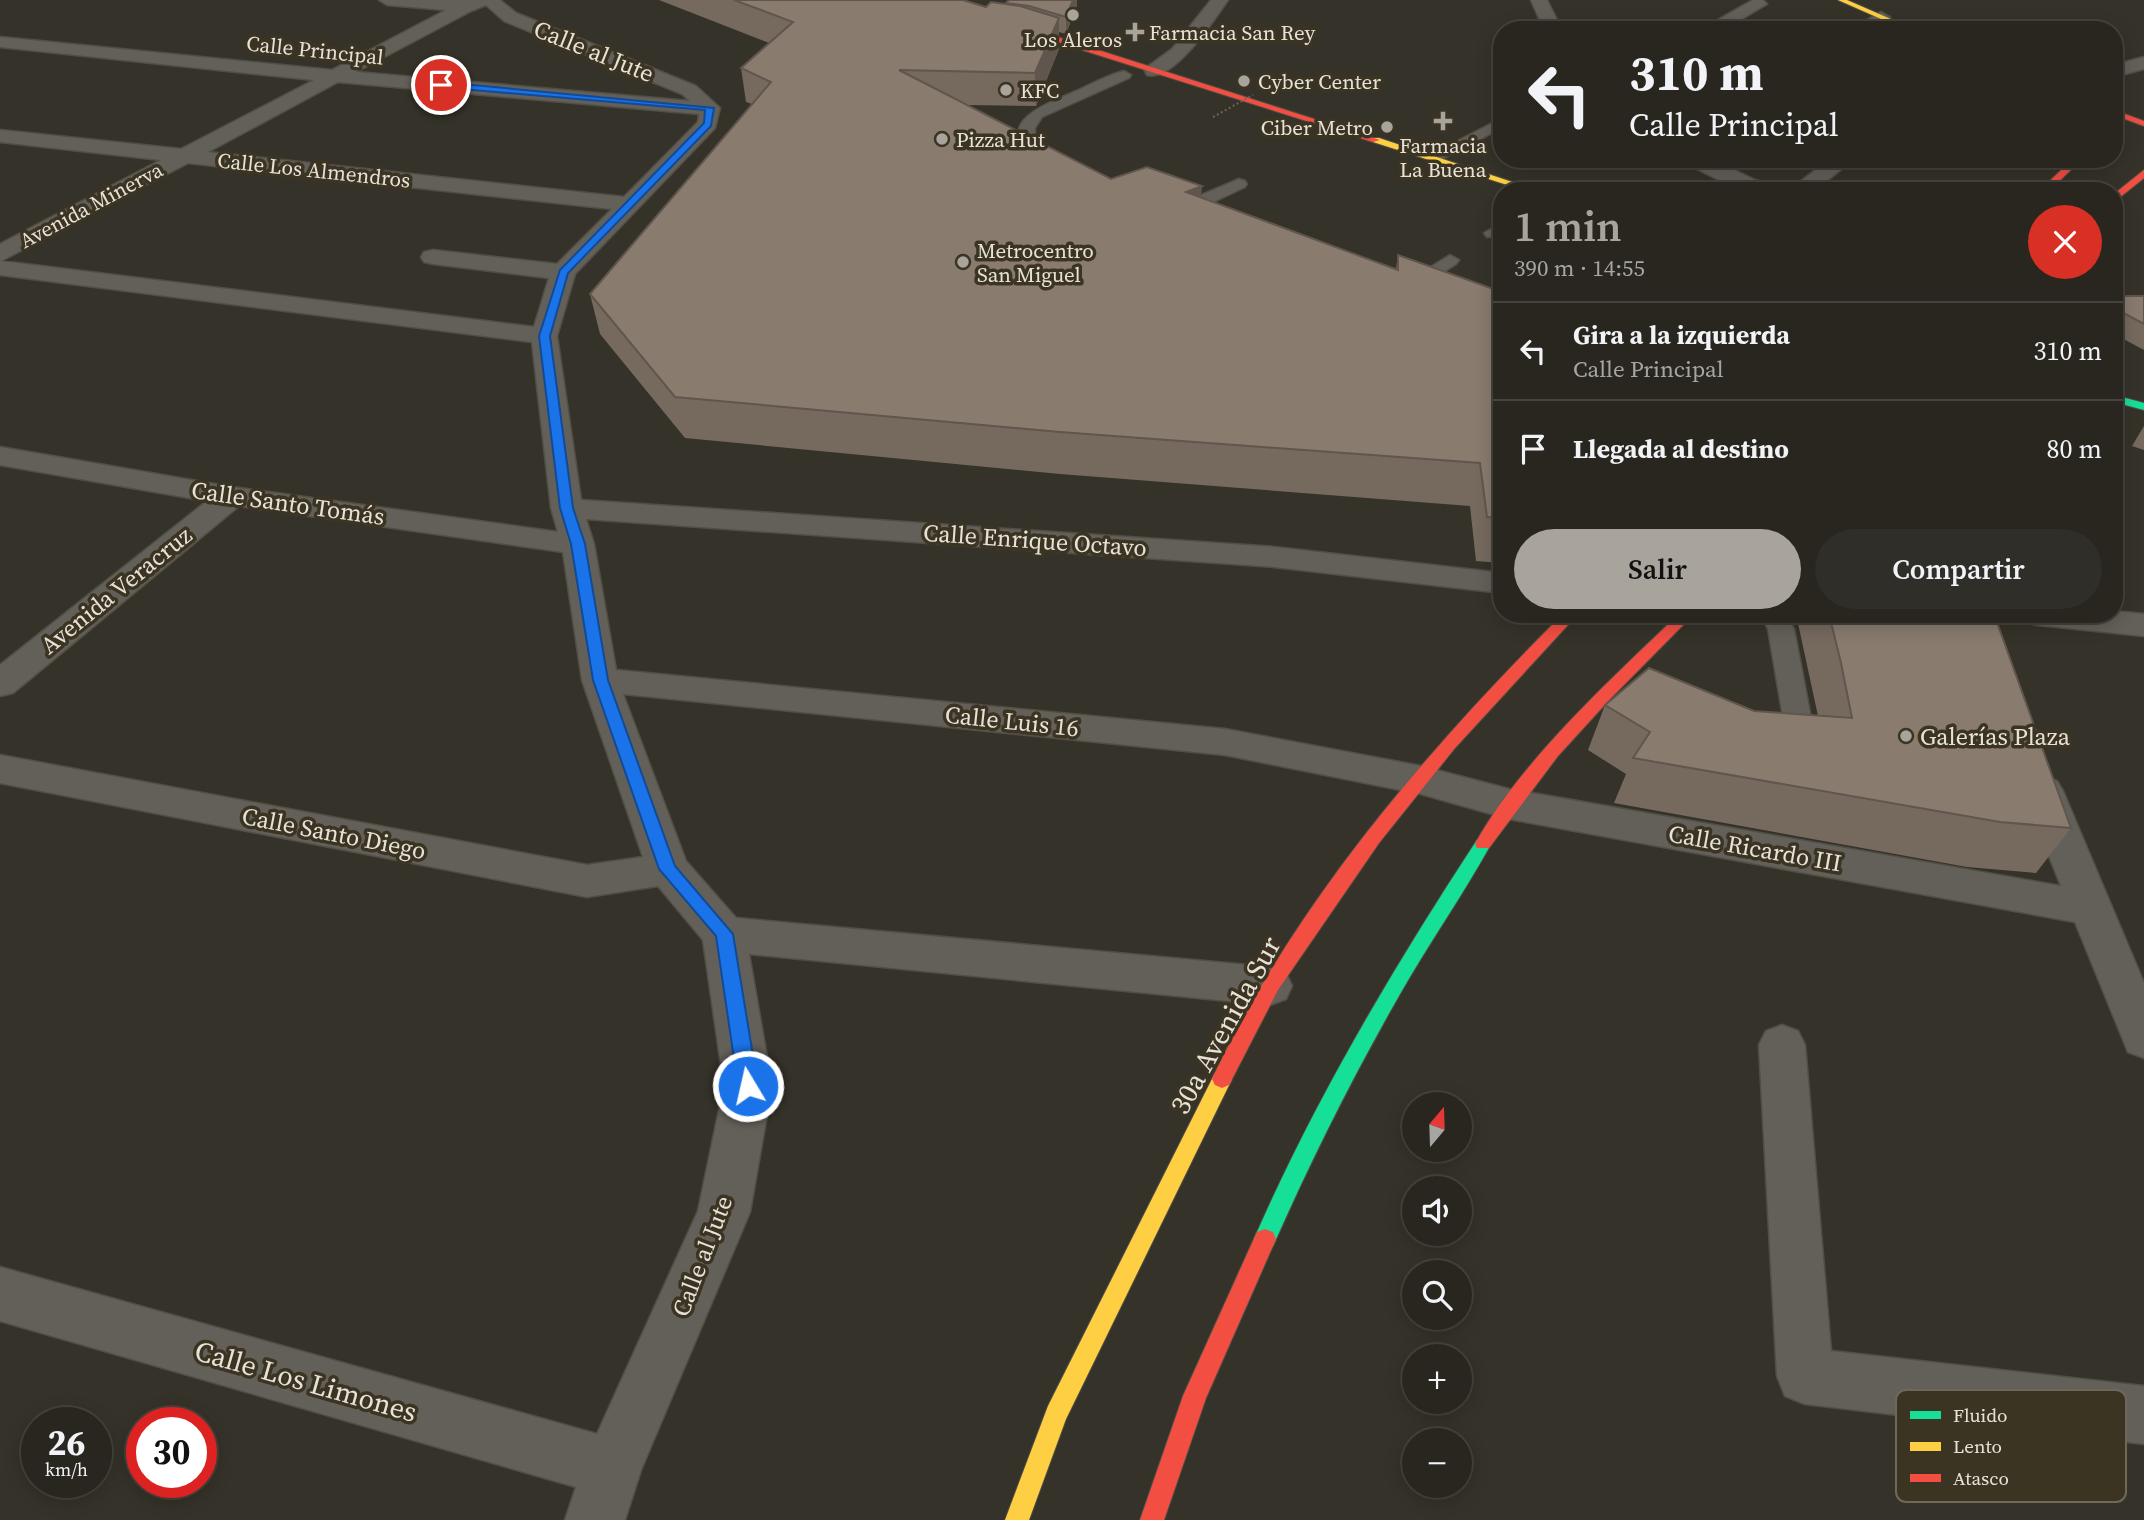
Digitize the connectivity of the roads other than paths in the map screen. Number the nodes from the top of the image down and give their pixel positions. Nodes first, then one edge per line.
1 (387, 0) edge
2 (487, 0) edge
3 (906, 0) edge
4 (1220, 0) edge
5 (1539, 0) edge
6 (1841, 0) edge
7 (1759, 4) dead end
8 (466, 7) junction
9 (992, 11) edge
10 (1881, 17) junction
11 (959, 19) junction
12 (1549, 21) edge
13 (1726, 21) edge
14 (1874, 21) edge
15 (1891, 21) edge
16 (977, 24) junction
17 (0, 41) edge
18 (2144, 63) edge
19 (2123, 69) edge
20 (1154, 71) junction
21 (1124, 75) junction
22 (333, 76) junction
23 (710, 108) junction
24 (1251, 118) dead end
25 (2123, 119) edge
26 (2144, 124) edge
27 (1493, 127) edge
28 (0, 136) edge
29 (183, 156) junction
30 (1433, 158) junction
31 (1068, 166) edge
32 (1713, 168) edge
33 (1831, 168) edge
34 (2068, 168) edge
35 (2144, 173) edge
36 (1508, 182) edge
37 (1741, 182) edge
38 (1812, 182) edge
39 (2053, 182) edge
40 (1239, 184) dead end
41 (2123, 192) edge
42 (628, 204) junction
43 (1210, 219) edge
44 (0, 254) edge
45 (433, 257) dead end
46 (1450, 260) dead end
47 (0, 268) edge
48 (563, 272) junction
49 (1428, 299) edge
50 (544, 336) junction
51 (2123, 401) edge
52 (2144, 407) edge
53 (0, 456) edge
54 (232, 496) junction
55 (567, 508) junction
56 (578, 544) junction
57 (1493, 581) edge
58 (2123, 621) edge
59 (1562, 623) edge
60 (1678, 623) edge
61 (1777, 623) edge
62 (2144, 625) edge
63 (600, 680) junction
64 (0, 684) edge
65 (1776, 744) edge
66 (2028, 755) edge
67 (0, 769) edge
68 (1421, 780) junction
69 (1509, 804) junction
70 (668, 869) junction
71 (2091, 908) junction
72 (724, 934) junction
73 (1270, 986) junction
74 (2144, 1038) edge
75 (1782, 1045) dead end
76 (0, 1294) edge
77 (1927, 1390) edge
78 (2126, 1413) edge
79 (2144, 1415) edge
80 (612, 1468) junction
81 (595, 1520) edge
82 (1017, 1520) edge
83 (1152, 1520) edge

1 - 8 street
2 - 8 street, Avenida Minerva
2 - 23 street, Calle al Jute
3 - 11 main road
4 - 20 street
5 - 12 street
6 - 10 main road
7 - 13 street
8 - 22 street, Avenida Minerva
9 - 11 lane
10 - 14 street
10 - 15 main road
11 - 16 main road
16 - 20 main road
16 - 21 main road
17 - 22 street, Calle Principal
18 - 19 street
20 - 30 main road
21 - 24 main road
21 - 31 lane
22 - 23 street, Calle Principal
22 - 29 street, Avenida Minerva
23 - 42 street
25 - 26 main road
27 - 30 lane
28 - 29 street, Calle Los Almendros
29 - 42 street, Calle Los Almendros
29 - 44 street, Avenida Minerva
30 - 36 main road
32 - 37 street
33 - 38 street
34 - 39 main road
35 - 41 main road
40 - 43 lane
42 - 48 street
45 - 48 street
46 - 49 lane
47 - 50 street
48 - 50 street
50 - 55 street
51 - 52 main road
53 - 54 street, Calle Santo Tomás
54 - 56 street, Calle Santo Tomás
54 - 64 street, Avenida Veracruz
55 - 56 street
55 - 57 street, Calle Enrique Octavo
56 - 63 street
58 - 62 street
59 - 68 main road, 30a Avenida Sur
60 - 69 main road
61 - 65 lane
63 - 68 street, Calle Luis 16
63 - 70 street
66 - 71 street
67 - 70 street, Calle Santo Diego
68 - 69 street, Calle Ricardo III
68 - 73 main road, 30a Avenida Sur
69 - 71 street, Calle Ricardo III
69 - 83 main road
70 - 72 street
71 - 74 street
72 - 73 street
72 - 80 street, Calle al Jute
73 - 82 main road, 30a Avenida Sur
75 - 77 street
76 - 80 street, Calle Los Limones
78 - 79 street
80 - 81 street, Calle al Jute

